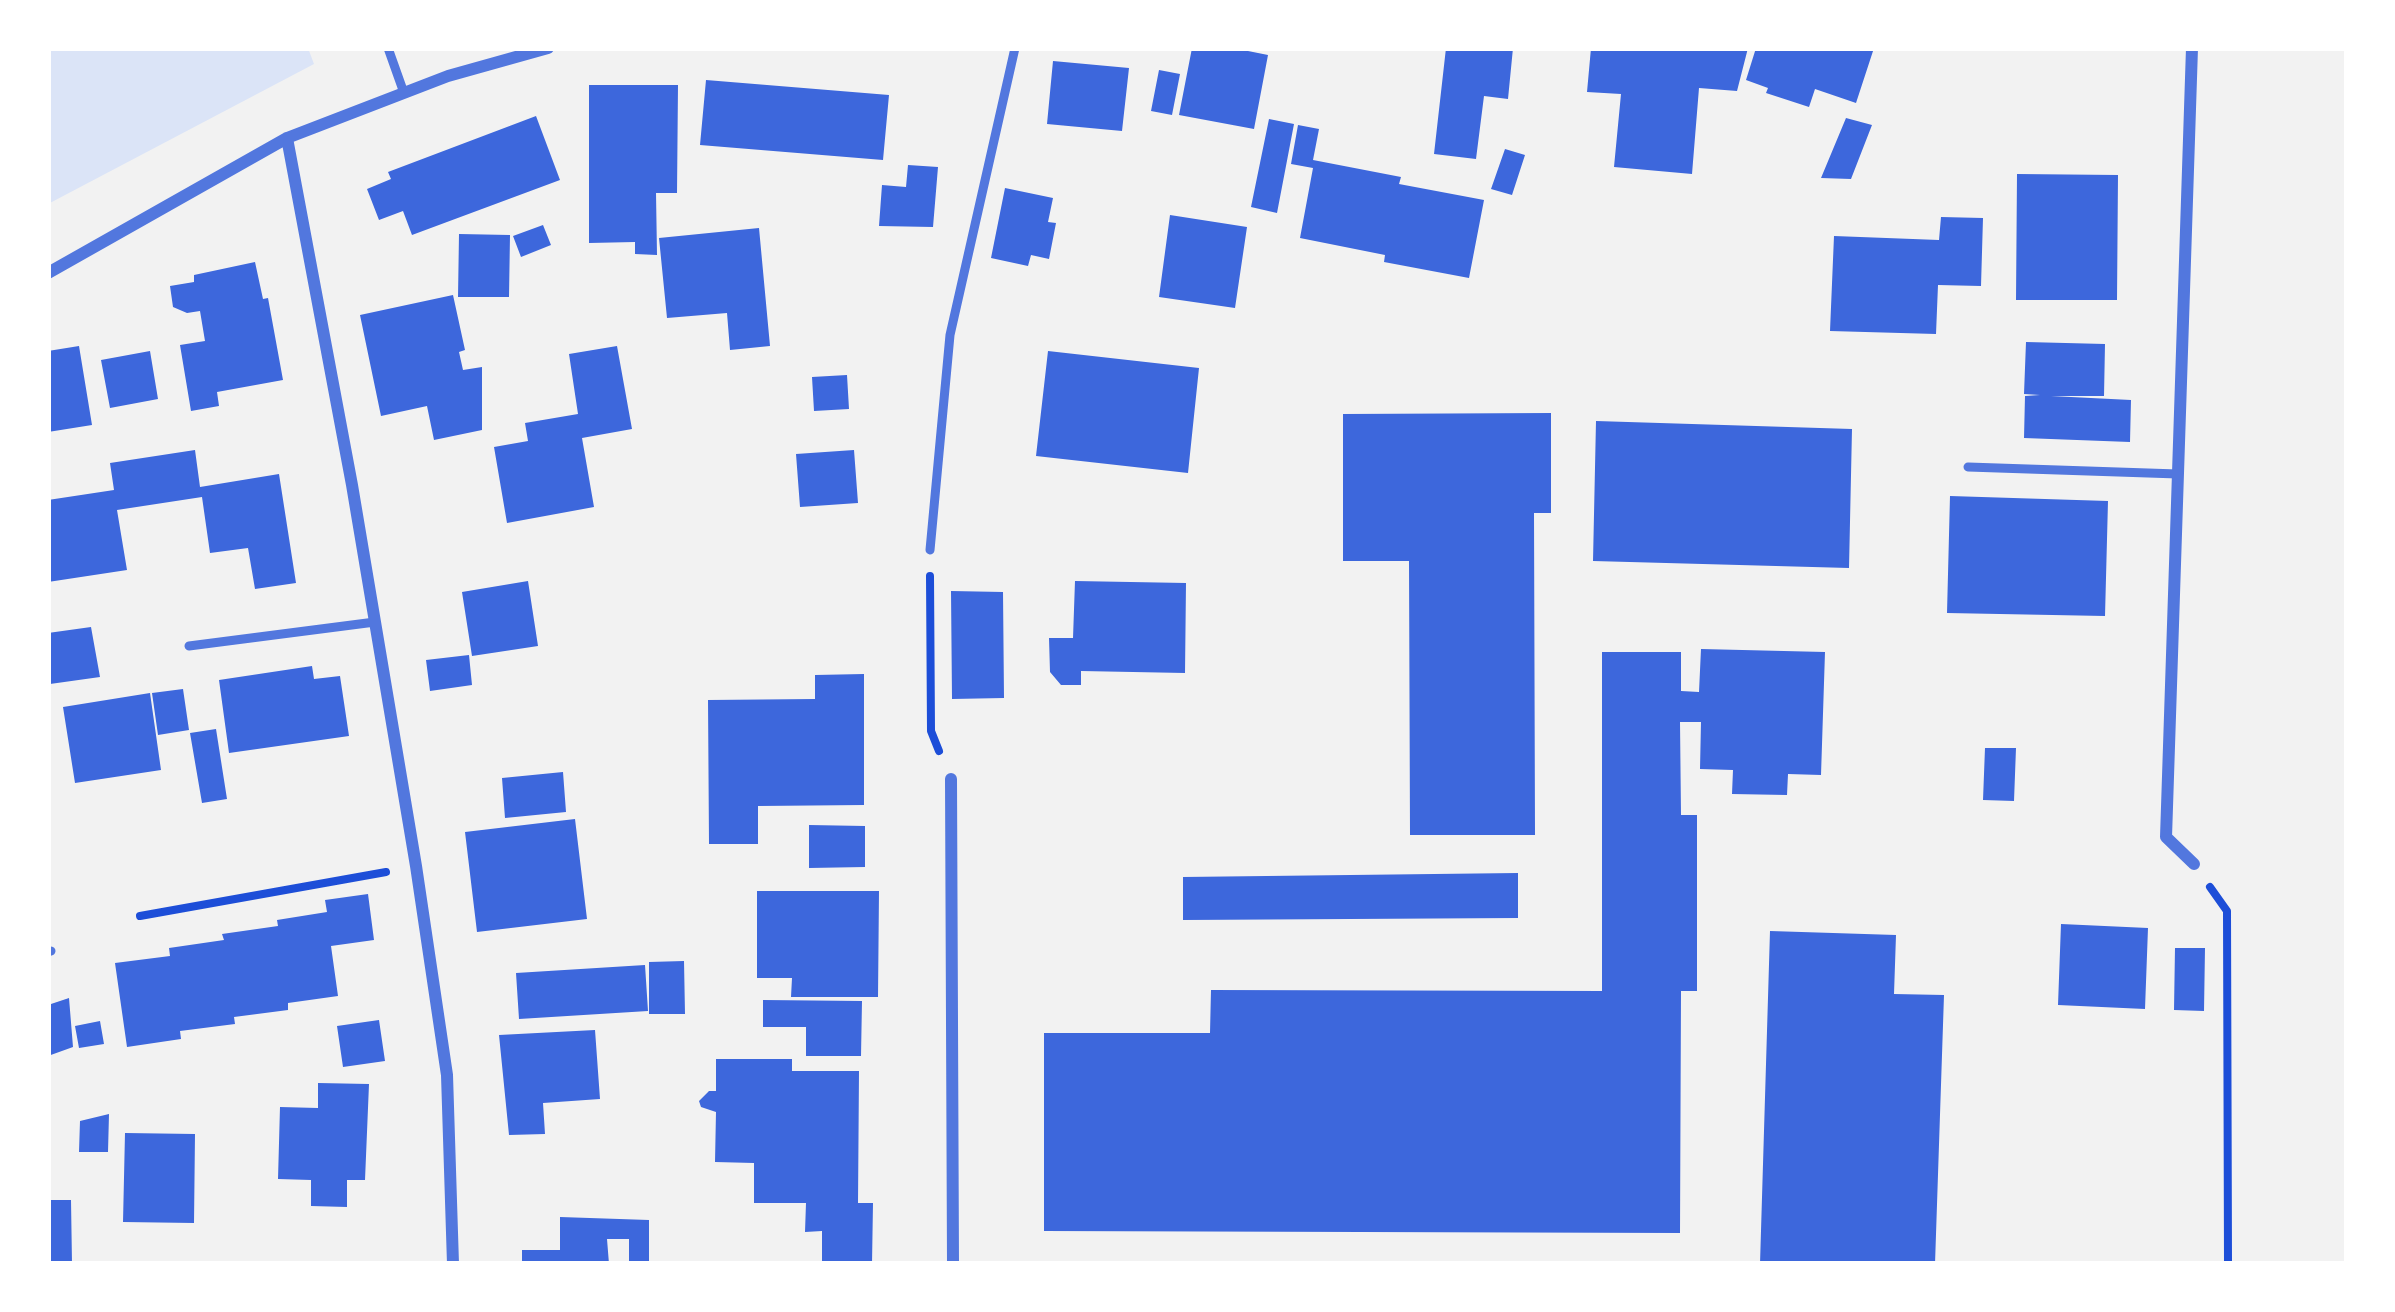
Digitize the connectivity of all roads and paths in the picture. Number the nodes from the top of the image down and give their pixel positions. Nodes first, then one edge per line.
1 (388, 48) edge
2 (548, 48) edge
3 (1015, 48) edge
4 (2192, 48) edge
5 (404, 93) junction
6 (287, 138) junction
7 (48, 273) edge
8 (1968, 467) dead end
9 (2178, 474) junction
10 (930, 550) joint
11 (375, 622) junction
12 (189, 646) dead end
13 (951, 779) joint
14 (2194, 864) joint
15 (416, 866) junction
16 (140, 916) dead end
17 (453, 1264) edge
18 (953, 1264) edge
19 (2228, 1264) edge

1 - 5 lane
2 - 5 street
3 - 10 lane
4 - 9 street
5 - 6 street
6 - 7 street
6 - 11 street
8 - 9 lane
9 - 14 street
10 - 13 path
11 - 12 lane
11 - 15 street
13 - 18 street
14 - 19 path
15 - 16 path
15 - 17 street

